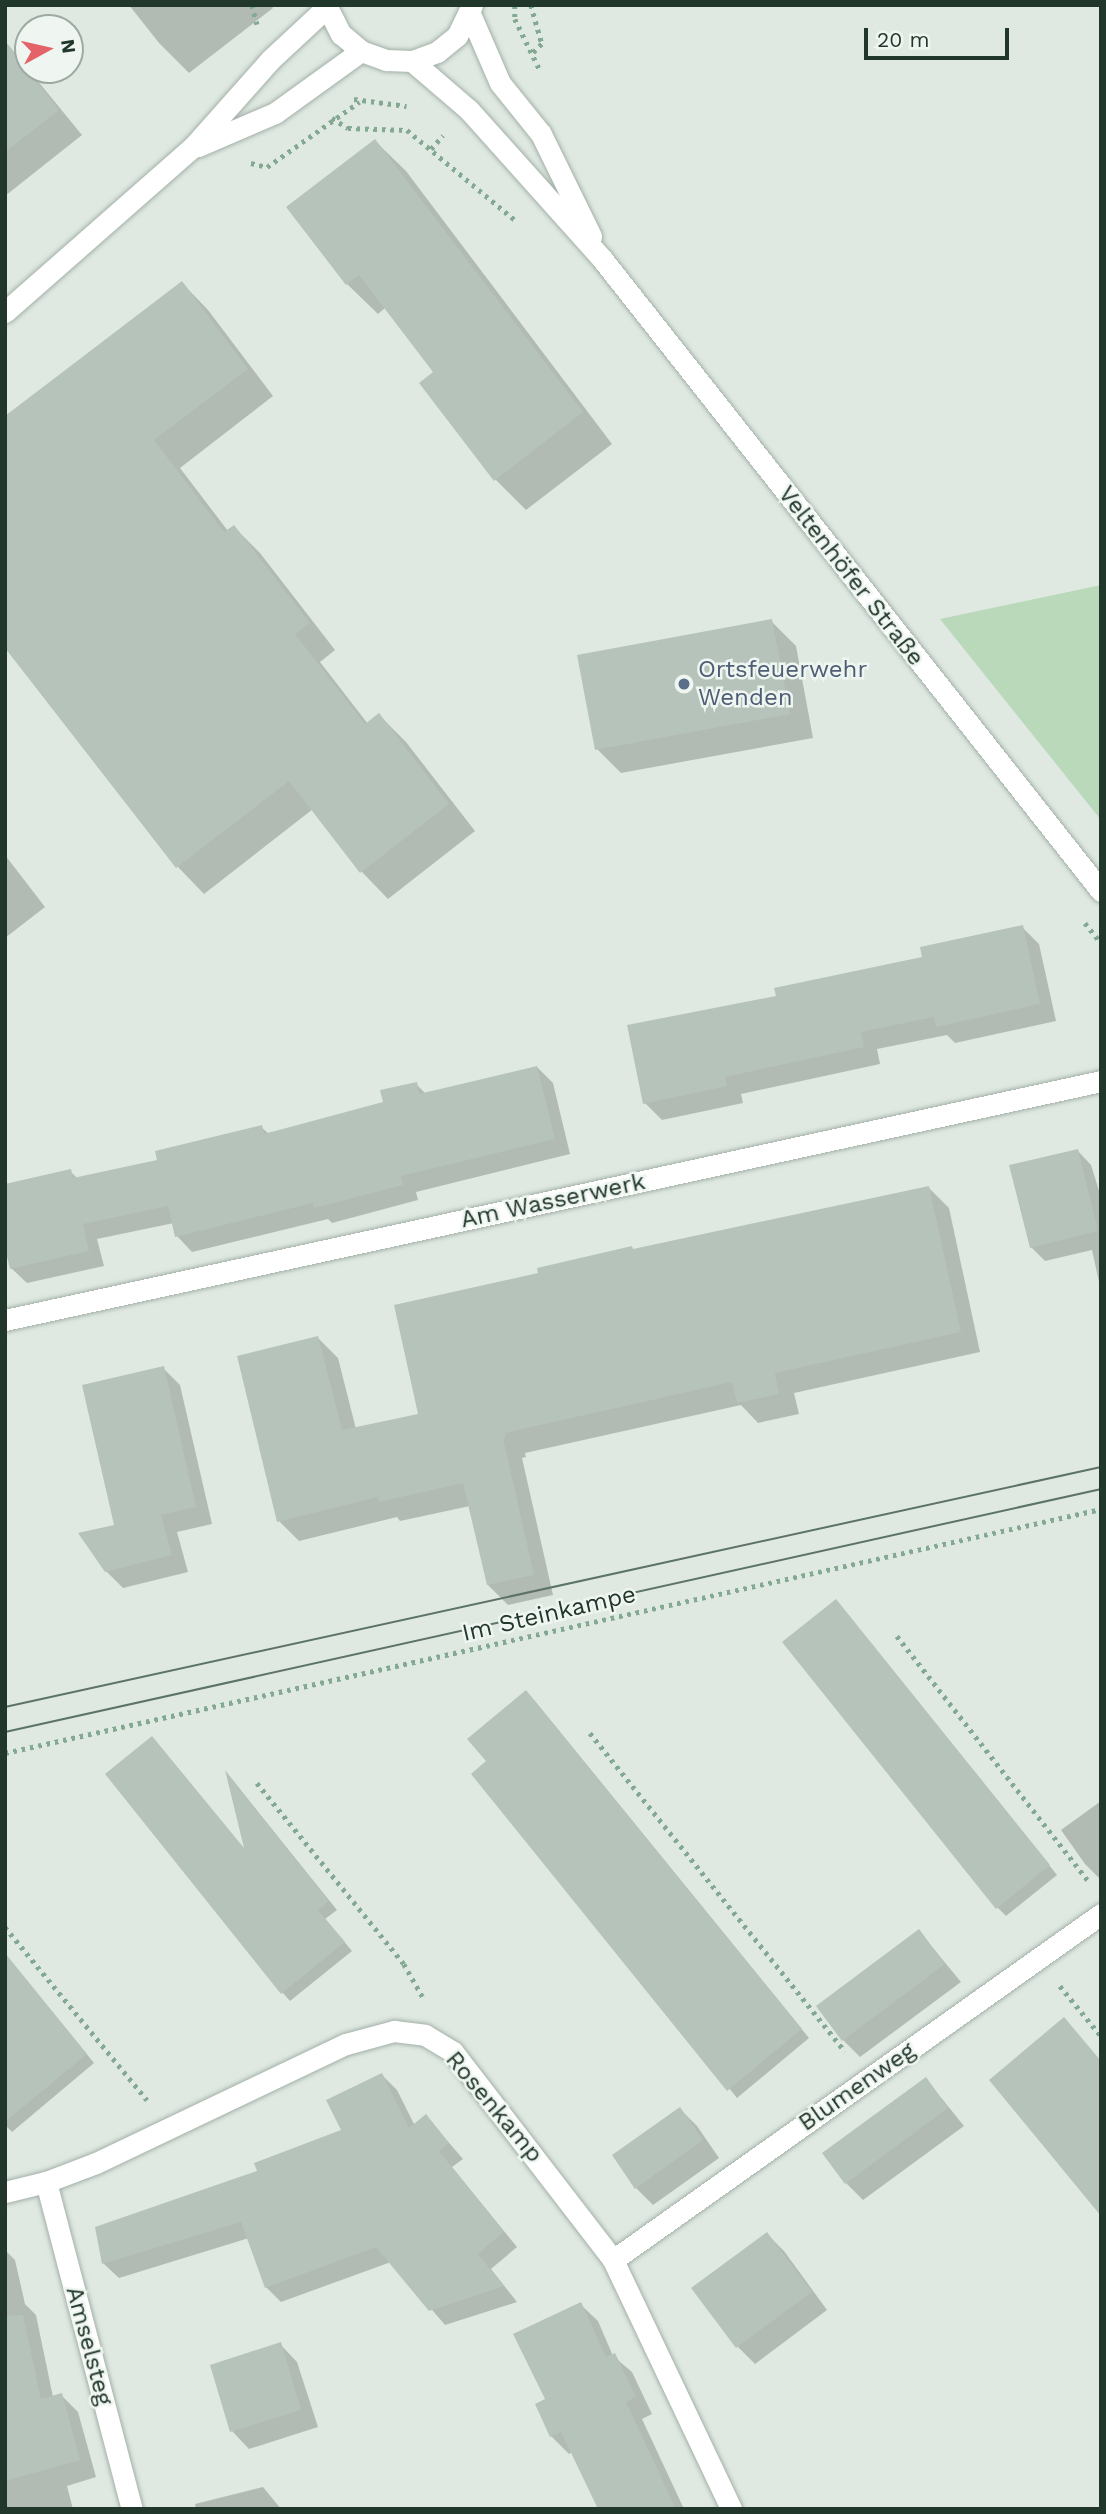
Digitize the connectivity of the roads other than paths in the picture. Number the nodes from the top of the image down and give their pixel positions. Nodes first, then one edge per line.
1 (326, 7) edge
2 (471, 9) edge
3 (361, 51) junction
4 (412, 61) junction
5 (192, 148) junction
6 (603, 260) junction
7 (5, 312) edge
8 (1101, 891) edge
9 (1101, 1081) edge
10 (5, 1320) edge
11 (1101, 1914) edge
12 (46, 2182) junction
13 (5, 2192) edge
14 (613, 2260) junction
15 (132, 2509) edge
16 (732, 2509) edge

1 - 3 street
1 - 5 street
2 - 4 street, Veltenhöfer Straße
2 - 6 street, Veltenhöfer Straße
3 - 4 street
3 - 5 street
4 - 6 street, Veltenhöfer Straße
5 - 7 street
6 - 8 street, Veltenhöfer Straße
9 - 10 street, Am Wasserwerk
11 - 14 street, Blumenweg
12 - 13 street, Rosenkamp
12 - 14 street, Rosenkamp
12 - 15 street, Amselsteg
14 - 16 street, Rosenkamp

